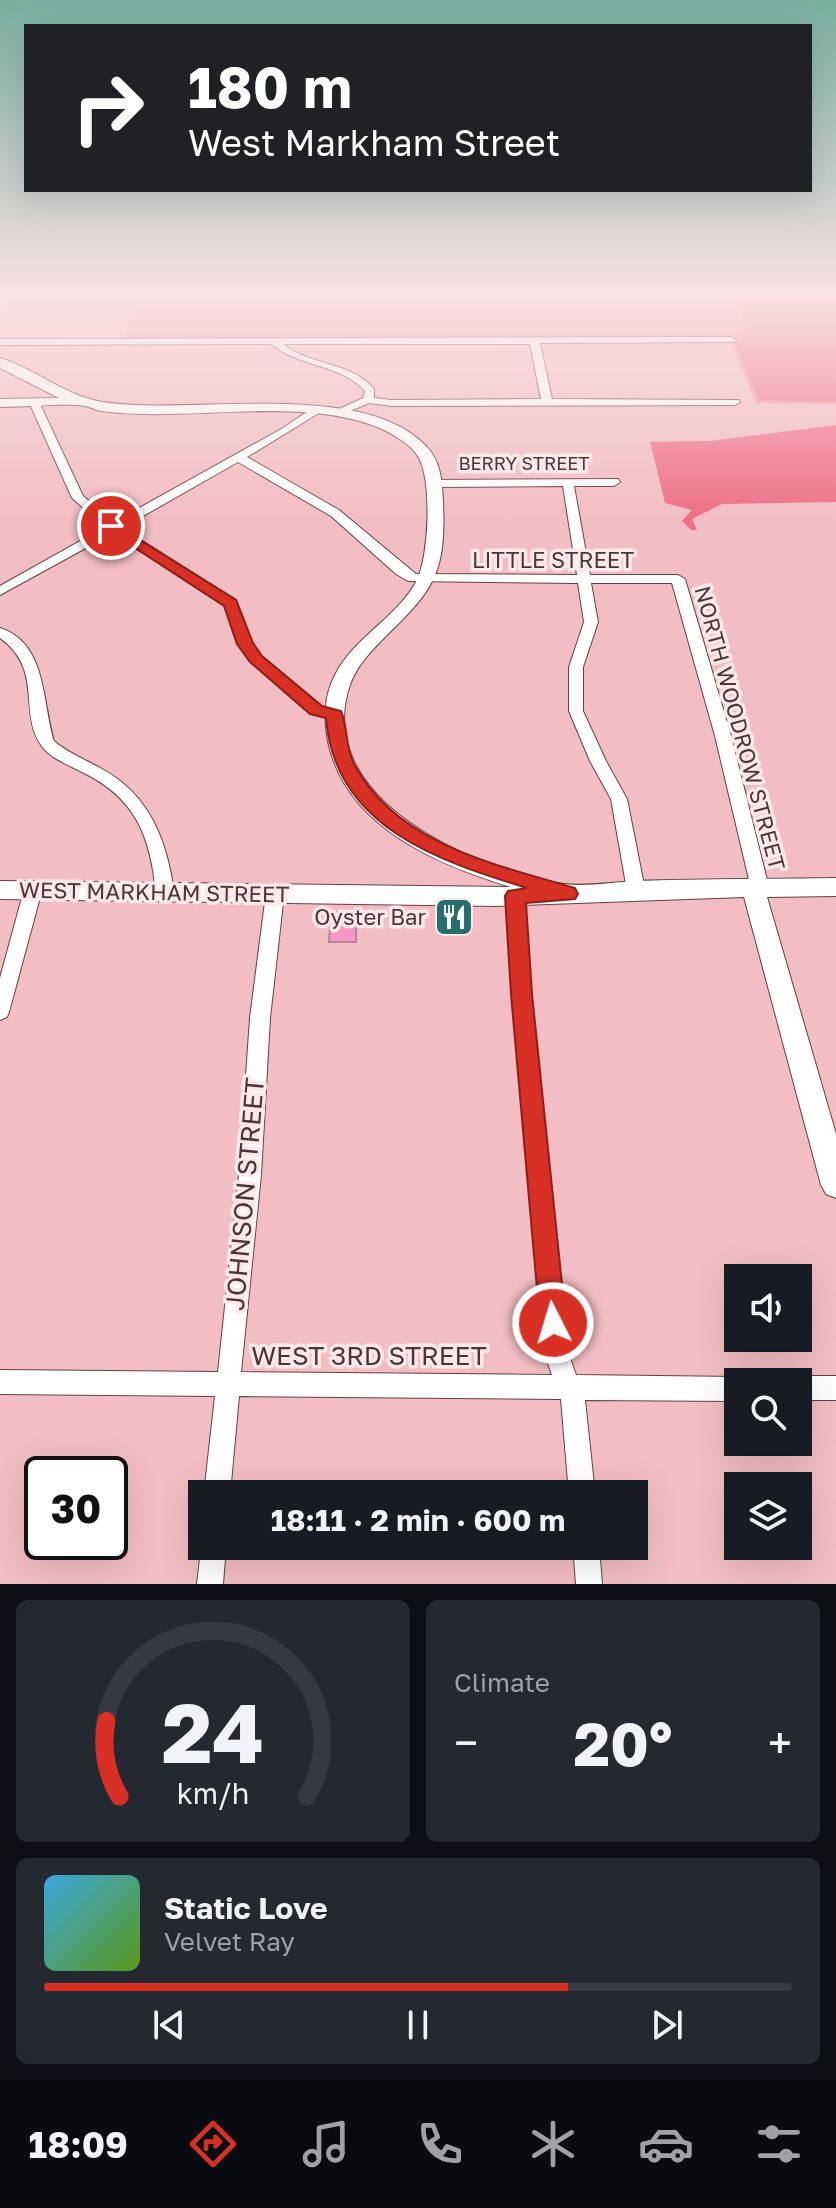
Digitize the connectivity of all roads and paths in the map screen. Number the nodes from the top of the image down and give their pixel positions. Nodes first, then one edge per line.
1 (17, 370) edge
2 (334, 370) edge
3 (540, 370) edge
4 (368, 400) junction
5 (34, 402) junction
6 (85, 402) junction
7 (547, 402) junction
8 (735, 402) dead end
9 (0, 403) edge
10 (315, 411) junction
11 (339, 413) junction
12 (238, 457) junction
13 (614, 482) dead end
14 (433, 483) junction
15 (568, 483) junction
16 (111, 526) junction
17 (427, 578) junction
18 (584, 579) junction
19 (678, 579) joint
20 (0, 591) edge
21 (0, 632) edge
22 (335, 715) junction
23 (836, 887) edge
24 (757, 888) junction
25 (0, 890) edge
26 (33, 890) junction
27 (636, 890) junction
28 (165, 892) junction
29 (275, 894) junction
30 (568, 894) junction
31 (515, 896) junction
32 (0, 1012) edge
33 (836, 1185) edge
34 (0, 1382) edge
35 (226, 1383) junction
36 (570, 1386) junction
37 (812, 1388) edge
38 (836, 1388) edge
39 (724, 1389) edge
40 (218, 1480) edge
41 (581, 1480) edge
42 (212, 1560) edge
43 (587, 1560) edge
44 (210, 1584) edge
45 (589, 1584) edge

1 - 6 street
2 - 4 street
3 - 7 street
4 - 7 street
4 - 11 street
5 - 6 street
5 - 9 street
5 - 16 street
6 - 10 street
7 - 8 street
10 - 11 street
10 - 12 street
11 - 14 street
12 - 16 street
12 - 17 street
13 - 15 street, BERRY STREET
14 - 15 street, BERRY STREET
14 - 17 street
15 - 18 street
16 - 20 street
16 - 22 street
17 - 18 street, LITTLE STREET
17 - 22 street
18 - 19 street, LITTLE STREET
18 - 27 street
19 - 24 street, NORTH WOODROW STREET
21 - 28 street
22 - 30 street
23 - 24 street, WEST MARKHAM STREET
24 - 27 street, WEST MARKHAM STREET
24 - 33 street
25 - 26 street, WEST MARKHAM STREET
26 - 28 street, WEST MARKHAM STREET
26 - 32 street
27 - 30 street, WEST MARKHAM STREET
28 - 29 street, WEST MARKHAM STREET
29 - 31 street, WEST MARKHAM STREET
29 - 35 street, JOHNSON STREET
30 - 31 street, WEST MARKHAM STREET
31 - 36 street
34 - 35 street, WEST 3RD STREET
35 - 36 street, WEST 3RD STREET
35 - 40 street, JOHNSON STREET
36 - 39 street, WEST 3RD STREET
36 - 41 street
37 - 38 street
42 - 44 street
43 - 45 street

